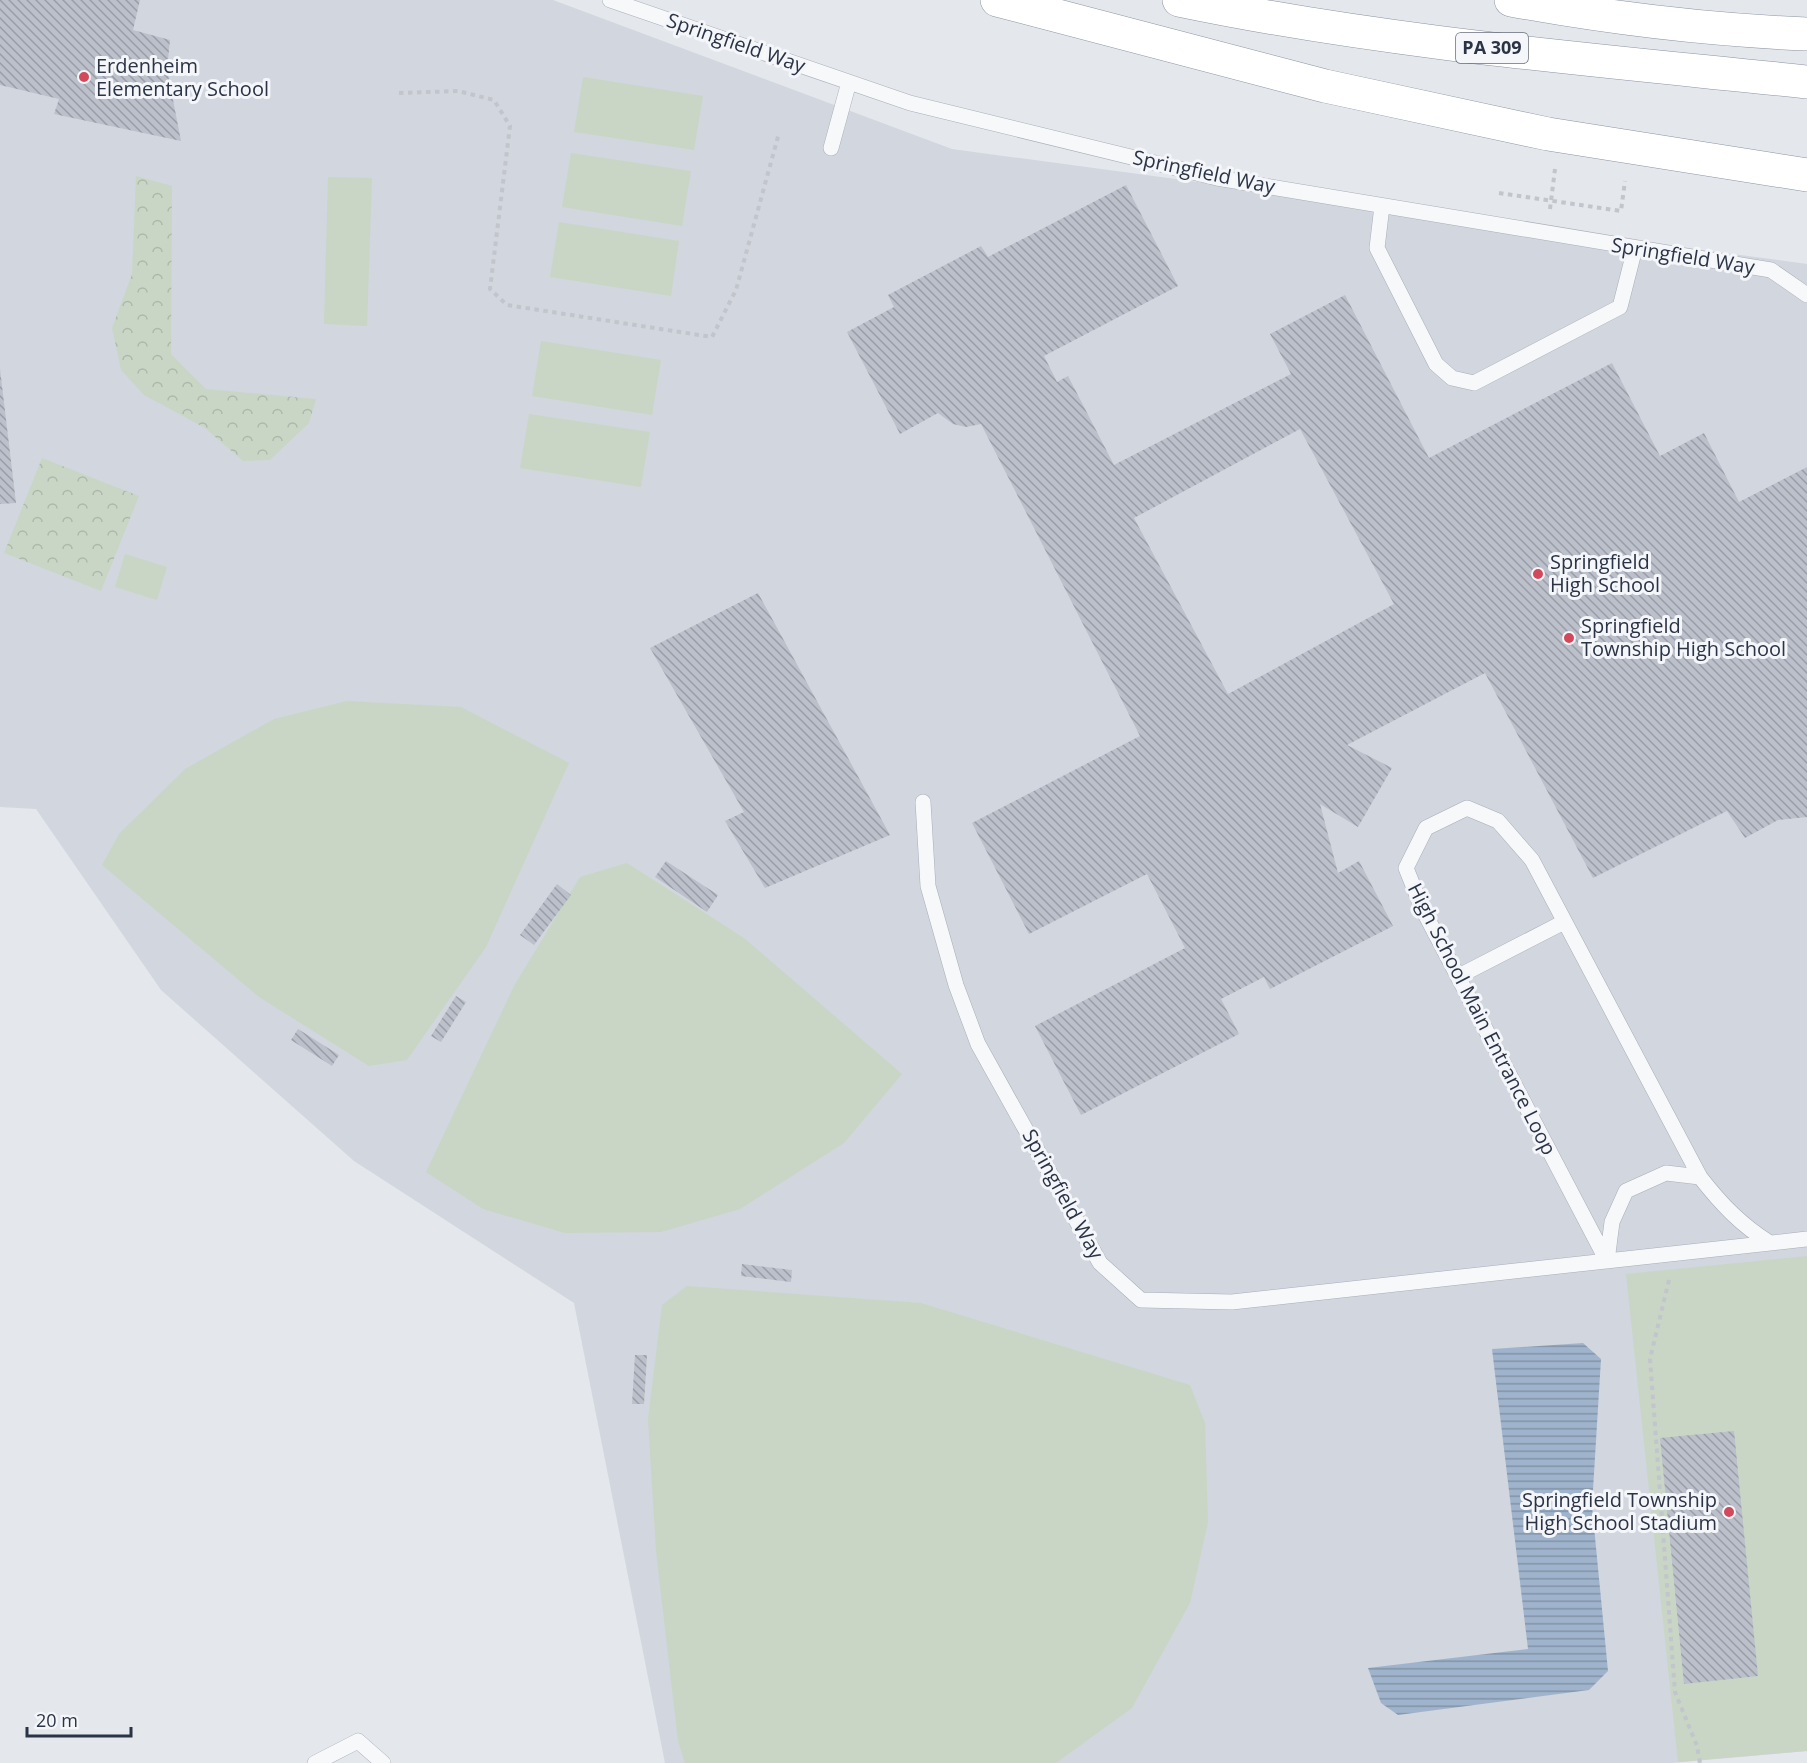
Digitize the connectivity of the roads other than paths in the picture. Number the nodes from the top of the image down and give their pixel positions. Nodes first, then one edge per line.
1 (610, 0) edge
2 (997, 0) edge
3 (1179, 0) edge
4 (1511, 0) edge
5 (1807, 34) edge
6 (849, 82) junction
7 (1807, 82) edge
8 (831, 148) dead end
9 (1807, 176) edge
10 (1382, 206) junction
11 (1635, 248) junction
12 (1807, 295) edge
13 (923, 802) dead end
14 (1563, 922) junction
15 (1459, 976) junction
16 (1700, 1177) junction
17 (1807, 1239) edge
18 (1770, 1243) junction
19 (1607, 1261) junction
20 (315, 1763) edge
21 (383, 1763) edge

1 - 6 lane, Springfield Way
2 - 9 highway
3 - 7 highway, PA 309
4 - 5 highway
6 - 8 lane
6 - 10 lane, Springfield Way
10 - 11 lane, Springfield Way
10 - 11 lane
11 - 12 lane, Springfield Way
13 - 19 lane, Springfield Way
14 - 15 lane
14 - 15 lane, High School Main Entrance Loop
14 - 16 lane, High School Main Entrance Loop
15 - 19 lane, High School Main Entrance Loop
16 - 18 lane
16 - 19 lane
17 - 18 lane, Springfield Way
18 - 19 lane, Springfield Way
20 - 21 lane

